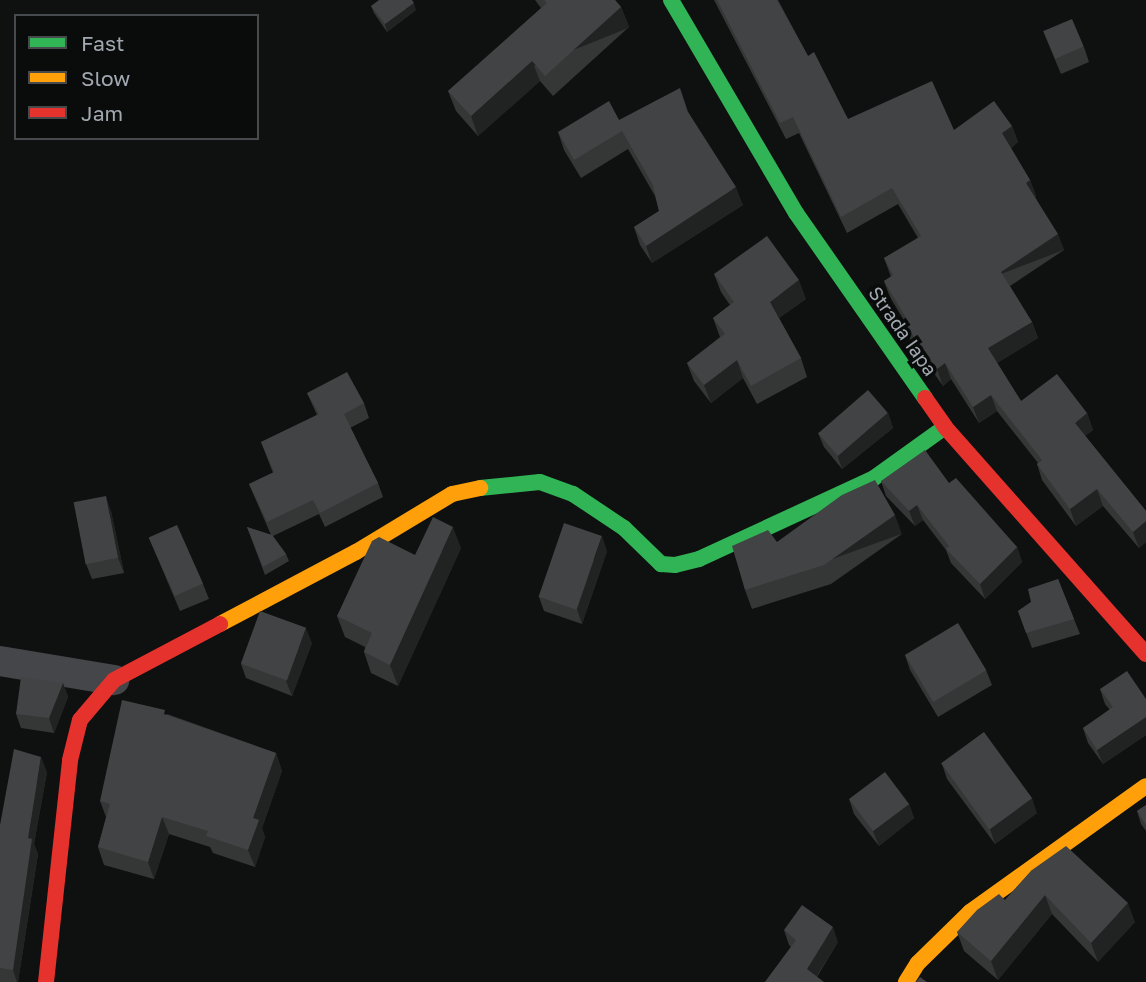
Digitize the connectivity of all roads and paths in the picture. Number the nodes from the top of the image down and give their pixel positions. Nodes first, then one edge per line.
1 (671, 0) edge
2 (944, 428) junction
3 (1146, 654) edge
4 (0, 661) edge
5 (114, 680) junction
6 (1146, 786) edge
7 (46, 982) edge
8 (906, 982) edge

1 - 2 street, Strada Iapa
2 - 3 street, Strada Iapa
2 - 5 street
4 - 5 street
5 - 7 street
6 - 8 street

